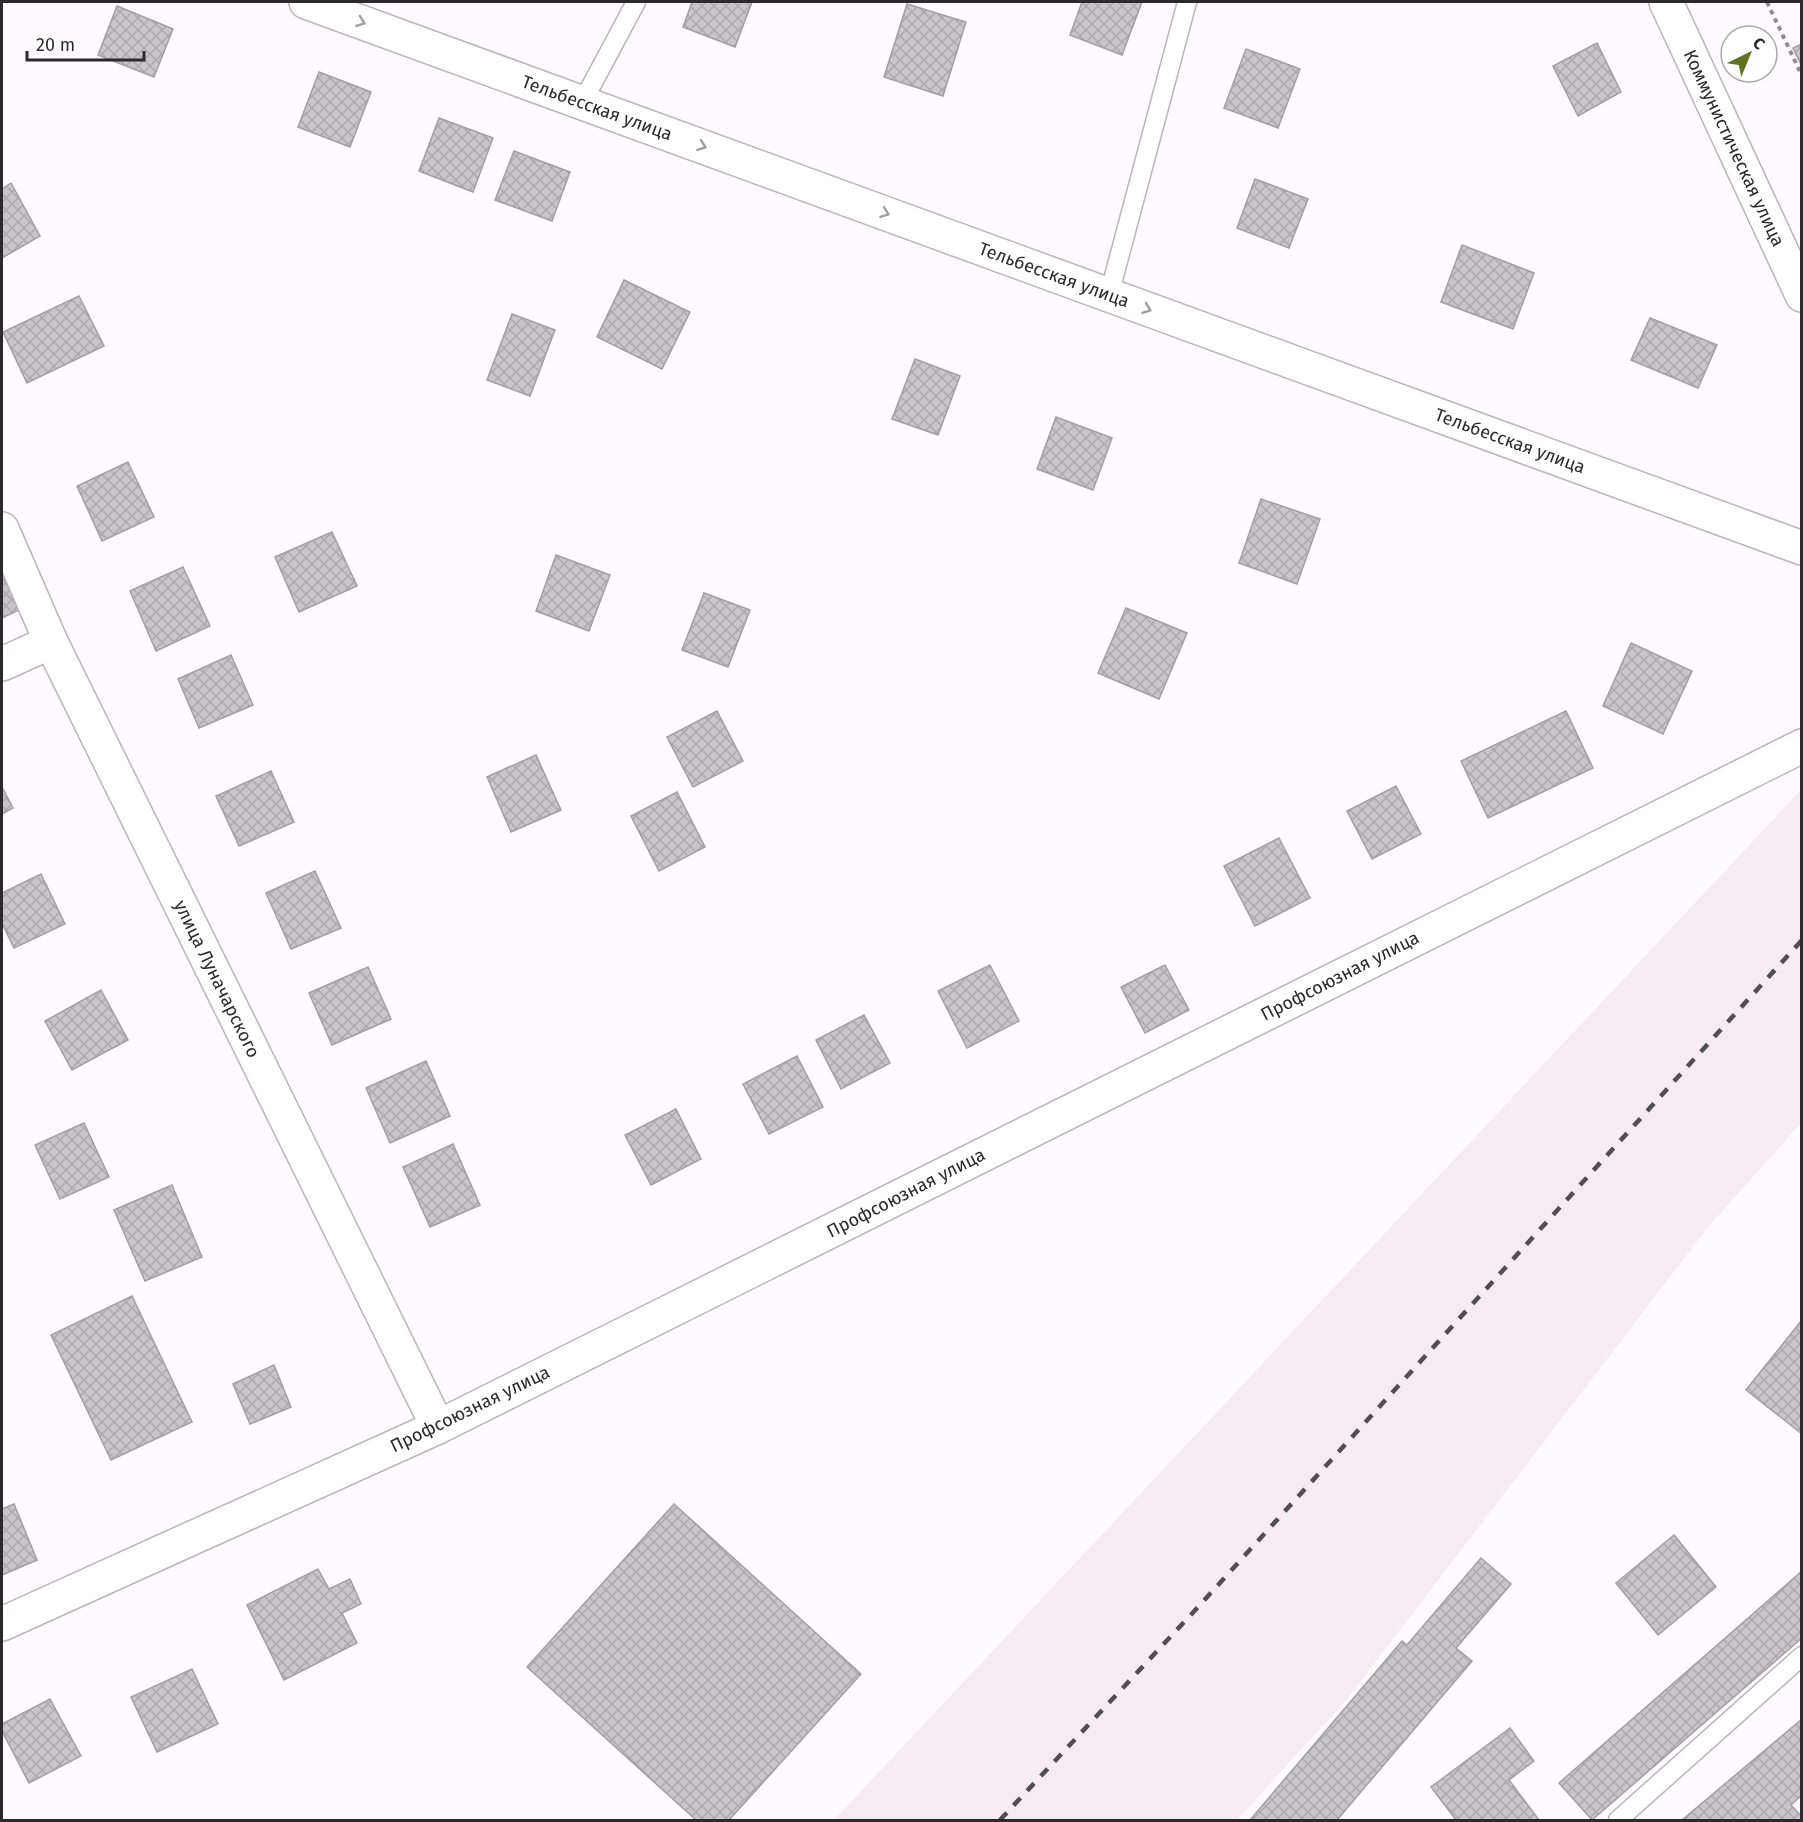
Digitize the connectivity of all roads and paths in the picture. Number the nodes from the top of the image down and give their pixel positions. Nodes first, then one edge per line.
1 (306, 2) edge
2 (636, 2) edge
3 (1187, 2) edge
4 (1666, 2) edge
5 (1767, 2) edge
6 (1802, 76) edge
7 (582, 103) junction
8 (1109, 295) junction
9 (1802, 295) edge
10 (2, 529) edge
11 (1802, 548) edge
12 (51, 642) junction
13 (2, 664) edge
14 (1802, 746) edge
15 (438, 1427) junction
16 (2, 1624) edge
17 (1802, 1656) edge
18 (1618, 1821) edge

1 -> 7 street, Тельбесская улица
2 - 7 lane
3 - 8 lane
4 - 9 street, Коммунистическая улица
5 - 6 path
7 -> 8 street, Тельбесская улица
8 -> 11 street, Тельбесская улица
10 - 12 street, улица Луначарского
12 - 13 street
12 - 15 street, улица Луначарского
14 - 15 street, Профсоюзная улица
15 - 16 street, Профсоюзная улица
17 - 18 lane

